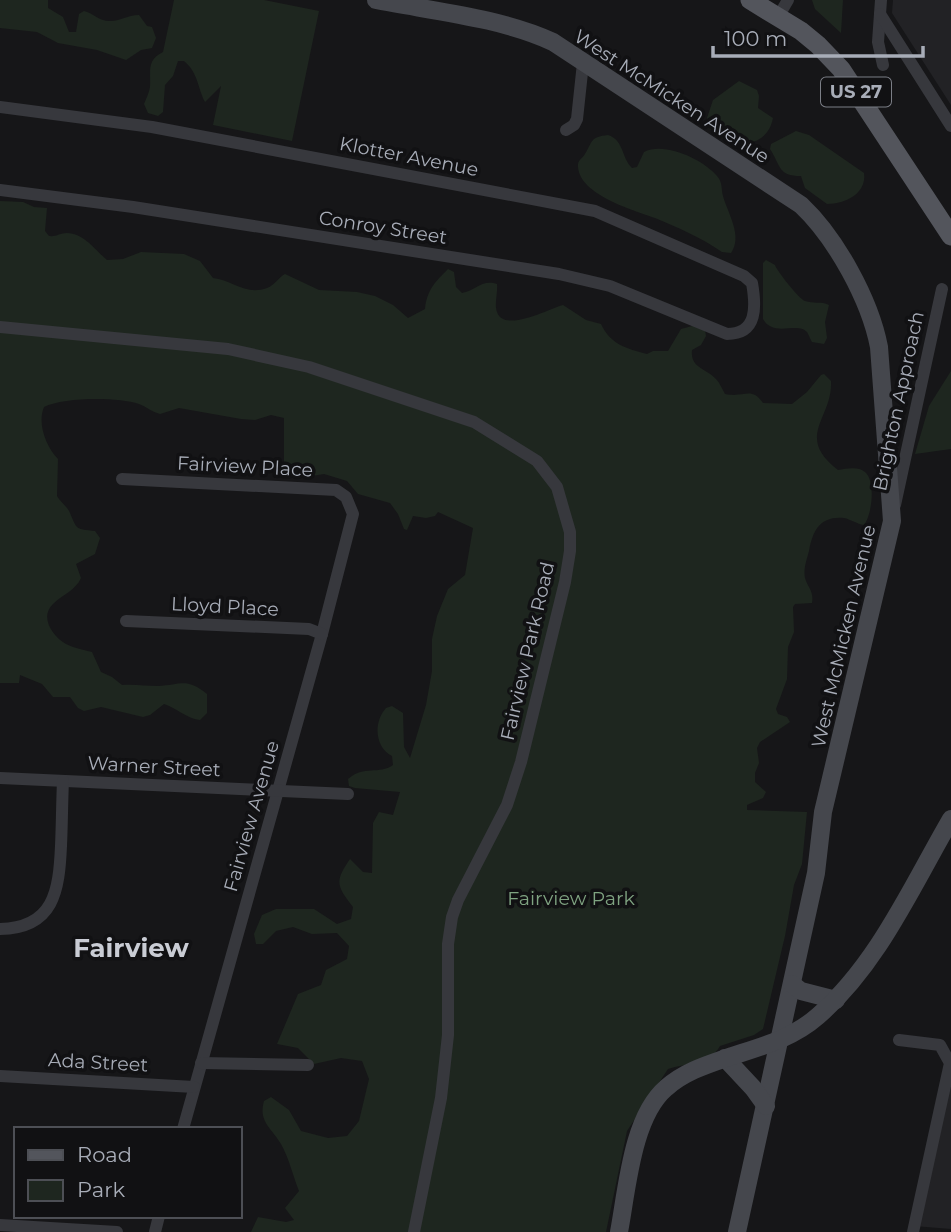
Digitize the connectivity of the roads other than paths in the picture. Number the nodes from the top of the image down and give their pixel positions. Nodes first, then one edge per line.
1 (376, 0) edge
2 (750, 0) edge
3 (881, 0) edge
4 (783, 8) edge
5 (880, 14) junction
6 (583, 63) junction
7 (883, 65) dead end
8 (0, 107) edge
9 (951, 125) edge
10 (566, 130) dead end
11 (0, 190) edge
12 (951, 236) edge
13 (942, 289) dead end
14 (0, 327) edge
15 (749, 327) joint
16 (122, 479) dead end
17 (353, 514) joint
18 (892, 521) junction
19 (125, 621) dead end
20 (322, 634) junction
21 (0, 778) edge
22 (63, 781) junction
23 (278, 792) junction
24 (348, 794) dead end
25 (951, 818) edge
26 (0, 929) edge
27 (792, 984) junction
28 (836, 1000) junction
29 (900, 1040) dead end
30 (780, 1041) junction
31 (725, 1058) junction
32 (201, 1063) junction
33 (308, 1065) dead end
34 (0, 1076) edge
35 (194, 1087) junction
36 (766, 1106) junction
37 (184, 1127) edge
38 (0, 1225) edge
39 (117, 1232) edge
40 (414, 1232) edge
41 (619, 1232) edge
42 (737, 1232) edge
43 (913, 1232) edge

1 - 6 street, West McMicken Avenue
2 - 4 main road, US 27
3 - 5 street
4 - 12 main road, US 27
5 - 7 street
5 - 9 street
6 - 10 street
6 - 18 street, West McMicken Avenue
8 - 15 street, Klotter Avenue
11 - 15 street, Conroy Street
13 - 18 street, Brighton Approach
14 - 40 street, Fairview Park Road
16 - 17 street, Fairview Place
17 - 20 street, Fairview Avenue
18 - 27 street, West McMicken Avenue
19 - 20 street, Lloyd Place
20 - 23 street, Fairview Avenue
21 - 22 street, Warner Street
22 - 23 street, Warner Street
22 - 26 street
23 - 24 street, Warner Street
23 - 32 street, Fairview Avenue
25 - 28 street
27 - 28 street
27 - 30 street, West McMicken Avenue
28 - 30 street
29 - 43 street
30 - 31 street
30 - 36 street, West McMicken Avenue
31 - 36 street
31 - 41 street
32 - 33 street
32 - 35 street, Fairview Avenue
34 - 35 street, Ada Street
35 - 37 street, Fairview Avenue
36 - 42 street, West McMicken Avenue
38 - 39 street

